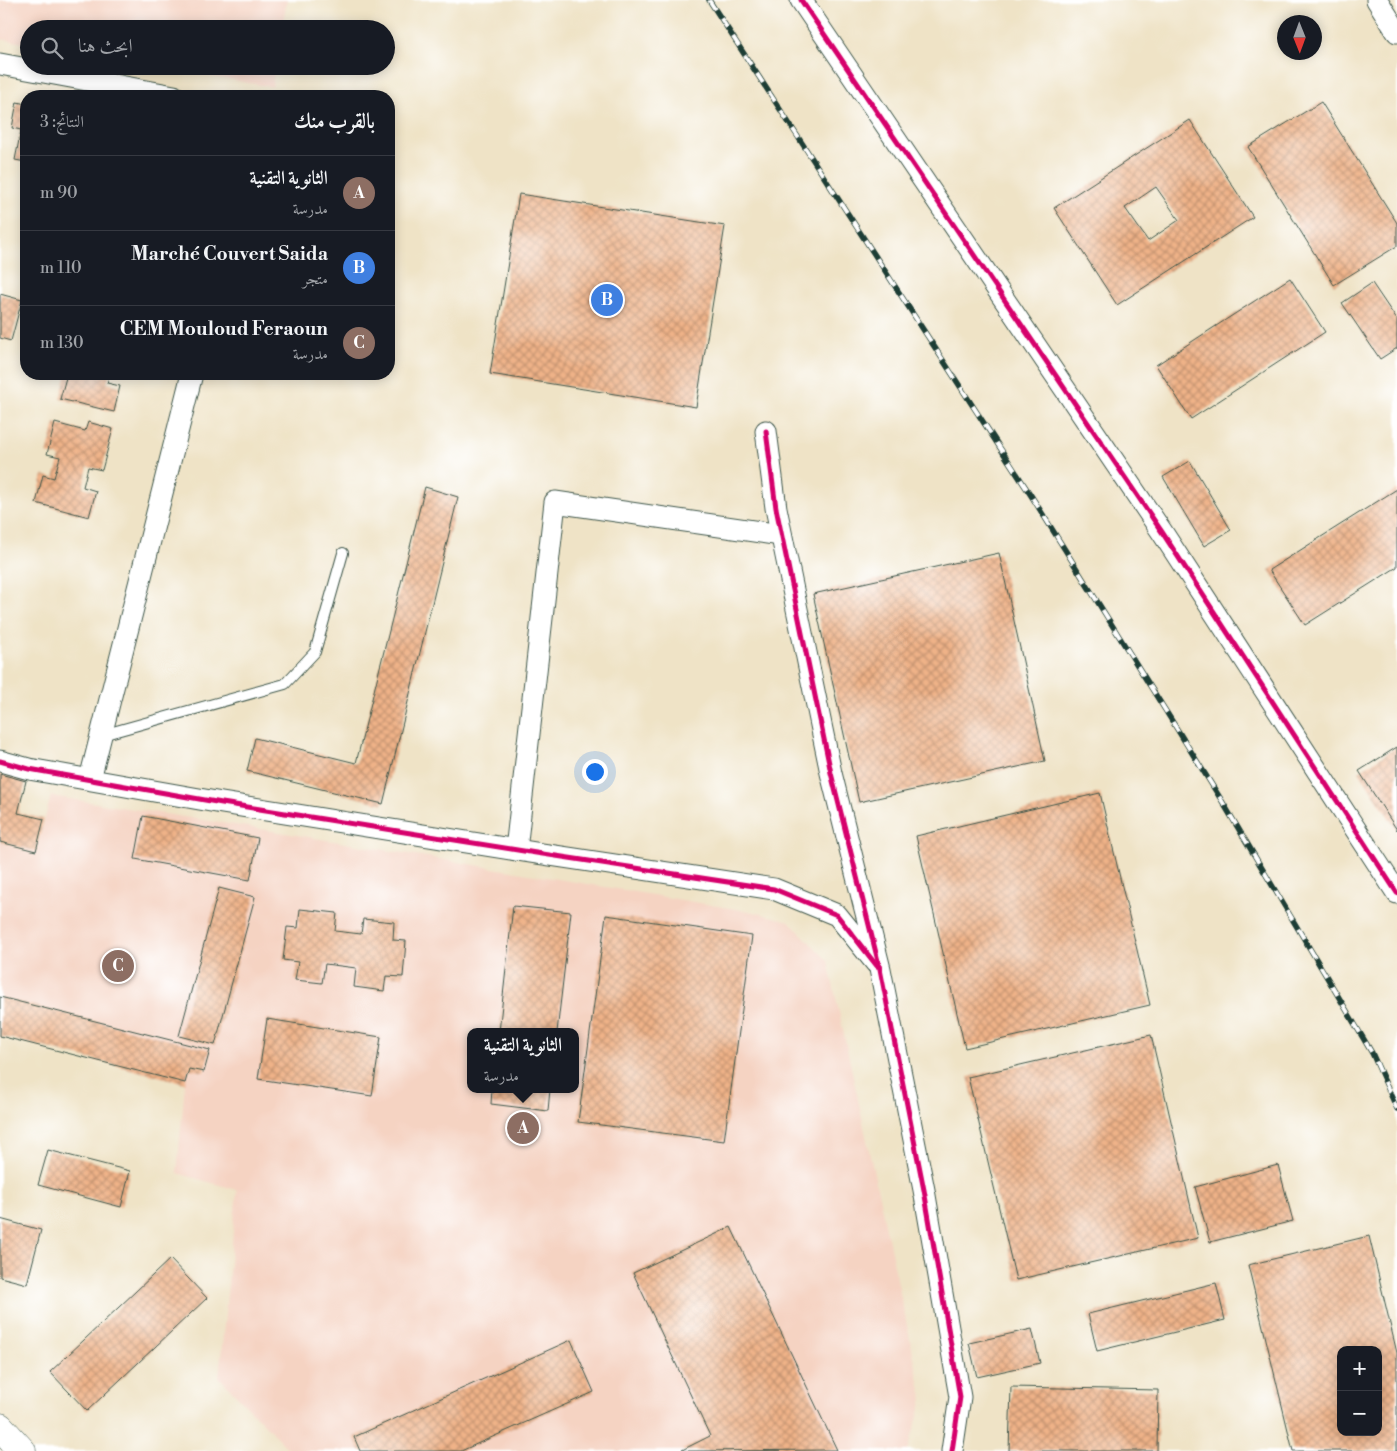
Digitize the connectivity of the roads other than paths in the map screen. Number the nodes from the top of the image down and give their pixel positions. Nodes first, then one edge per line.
1 (801, 0) edge
2 (1377, 0) edge
3 (1397, 32) edge
4 (0, 64) edge
5 (20, 68) edge
6 (60, 75) edge
7 (141, 90) edge
8 (191, 380) edge
9 (766, 431) dead end
10 (782, 535) junction
11 (343, 553) dead end
12 (102, 735) junction
13 (0, 761) edge
14 (90, 779) junction
15 (516, 850) junction
16 (1397, 893) edge
17 (880, 970) junction
18 (0, 1426) edge
19 (22, 1451) edge
20 (952, 1451) edge

1 - 16 street
2 - 3 street
4 - 5 street
6 - 7 street
8 - 12 street
9 - 10 street
10 - 15 street
10 - 17 street
11 - 12 lane
12 - 14 street
13 - 14 street
14 - 15 street
15 - 17 street
17 - 20 street
18 - 19 main road

